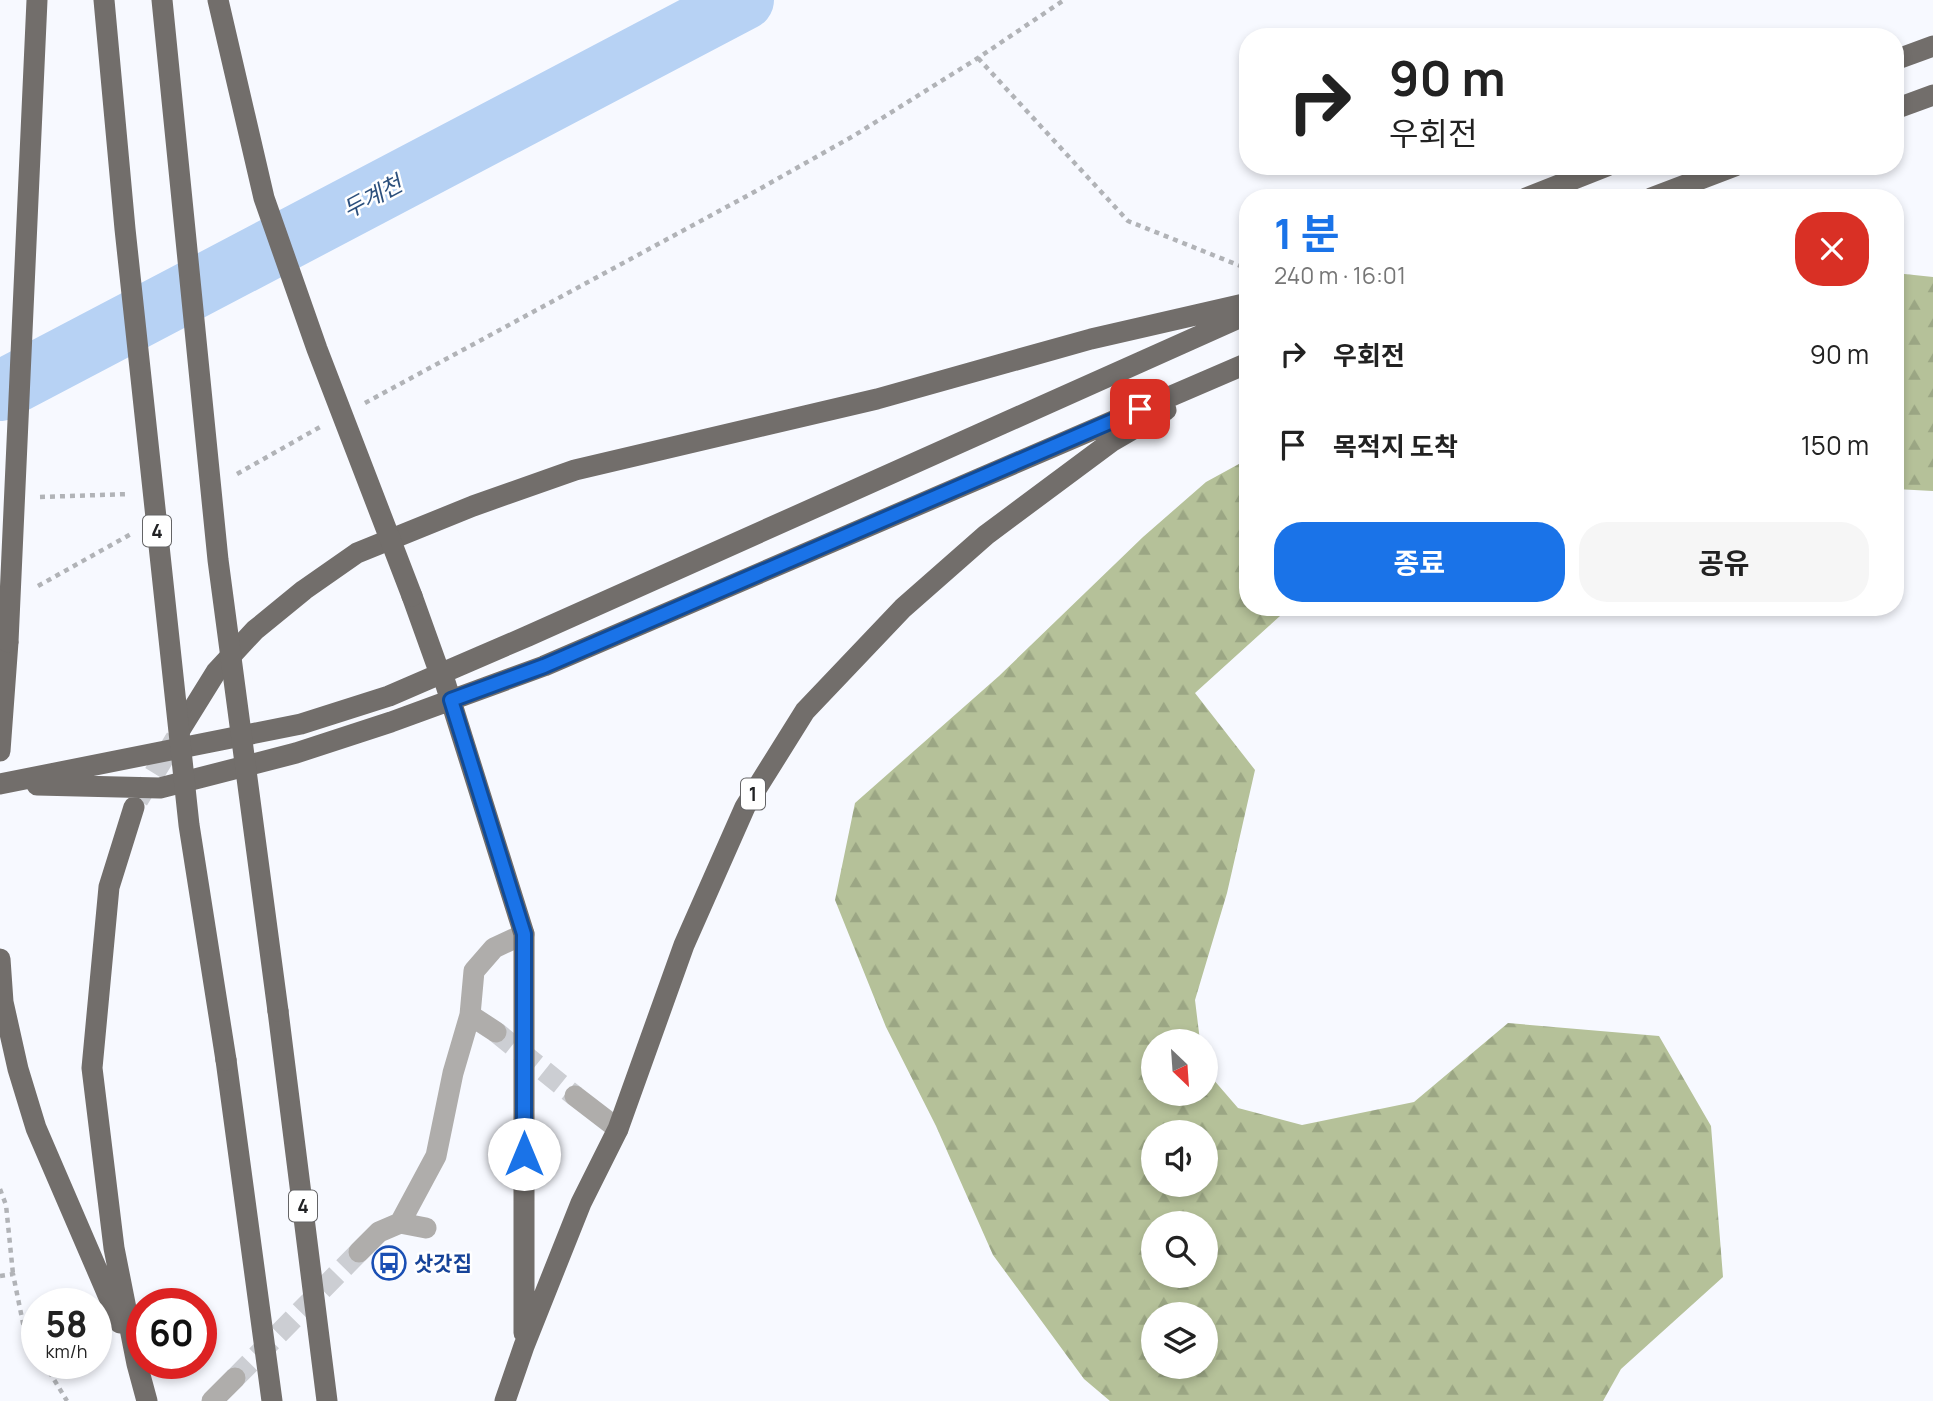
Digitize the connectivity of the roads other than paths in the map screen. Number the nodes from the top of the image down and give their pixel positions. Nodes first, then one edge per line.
1 (37, 0) edge
2 (104, 0) edge
3 (162, 0) edge
4 (218, 0) edge
5 (1933, 46) edge
6 (1904, 57) edge
7 (1933, 95) edge
8 (1904, 106) edge
9 (1584, 175) edge
10 (1711, 175) edge
11 (1549, 189) edge
12 (1675, 189) edge
13 (1239, 305) edge
14 (1239, 318) edge
15 (1239, 366) edge
16 (1239, 367) edge
17 (440, 674) junction
18 (451, 700) junction
19 (180, 730) tunnel mouth
20 (0, 751) edge
21 (0, 784) edge
22 (134, 807) tunnel mouth
23 (524, 934) junction
24 (0, 959) edge
25 (470, 1015) junction
26 (496, 1032) tunnel mouth
27 (575, 1097) tunnel mouth
28 (618, 1129) junction
29 (400, 1223) junction
30 (426, 1228) dead end
31 (359, 1252) tunnel mouth
32 (126, 1309) edge
33 (126, 1338) edge
34 (524, 1346) junction
35 (235, 1378) tunnel mouth
36 (141, 1379) edge
37 (147, 1401) edge
38 (212, 1401) edge
39 (272, 1401) edge
40 (327, 1401) edge
41 (505, 1401) edge

1 - 20 main road, bridge
2 - 39 main road, 4, bridge
3 - 40 main road, 4, bridge
4 - 17 main road, bridge
5 - 6 main road
7 - 8 main road
9 - 11 main road
10 - 12 main road
13 - 19 main road
14 - 17 main road
15 - 18 main road
16 - 28 main road, 1
17 - 18 main road
17 - 21 main road
18 - 21 main road
18 - 23 main road
22 - 32 main road
23 - 25 street
23 - 34 main road
24 - 33 main road
25 - 26 street
25 - 29 street
27 - 28 street
28 - 34 main road, 1
29 - 30 street
29 - 31 street
34 - 41 main road, 1
35 - 38 street
36 - 37 main road

